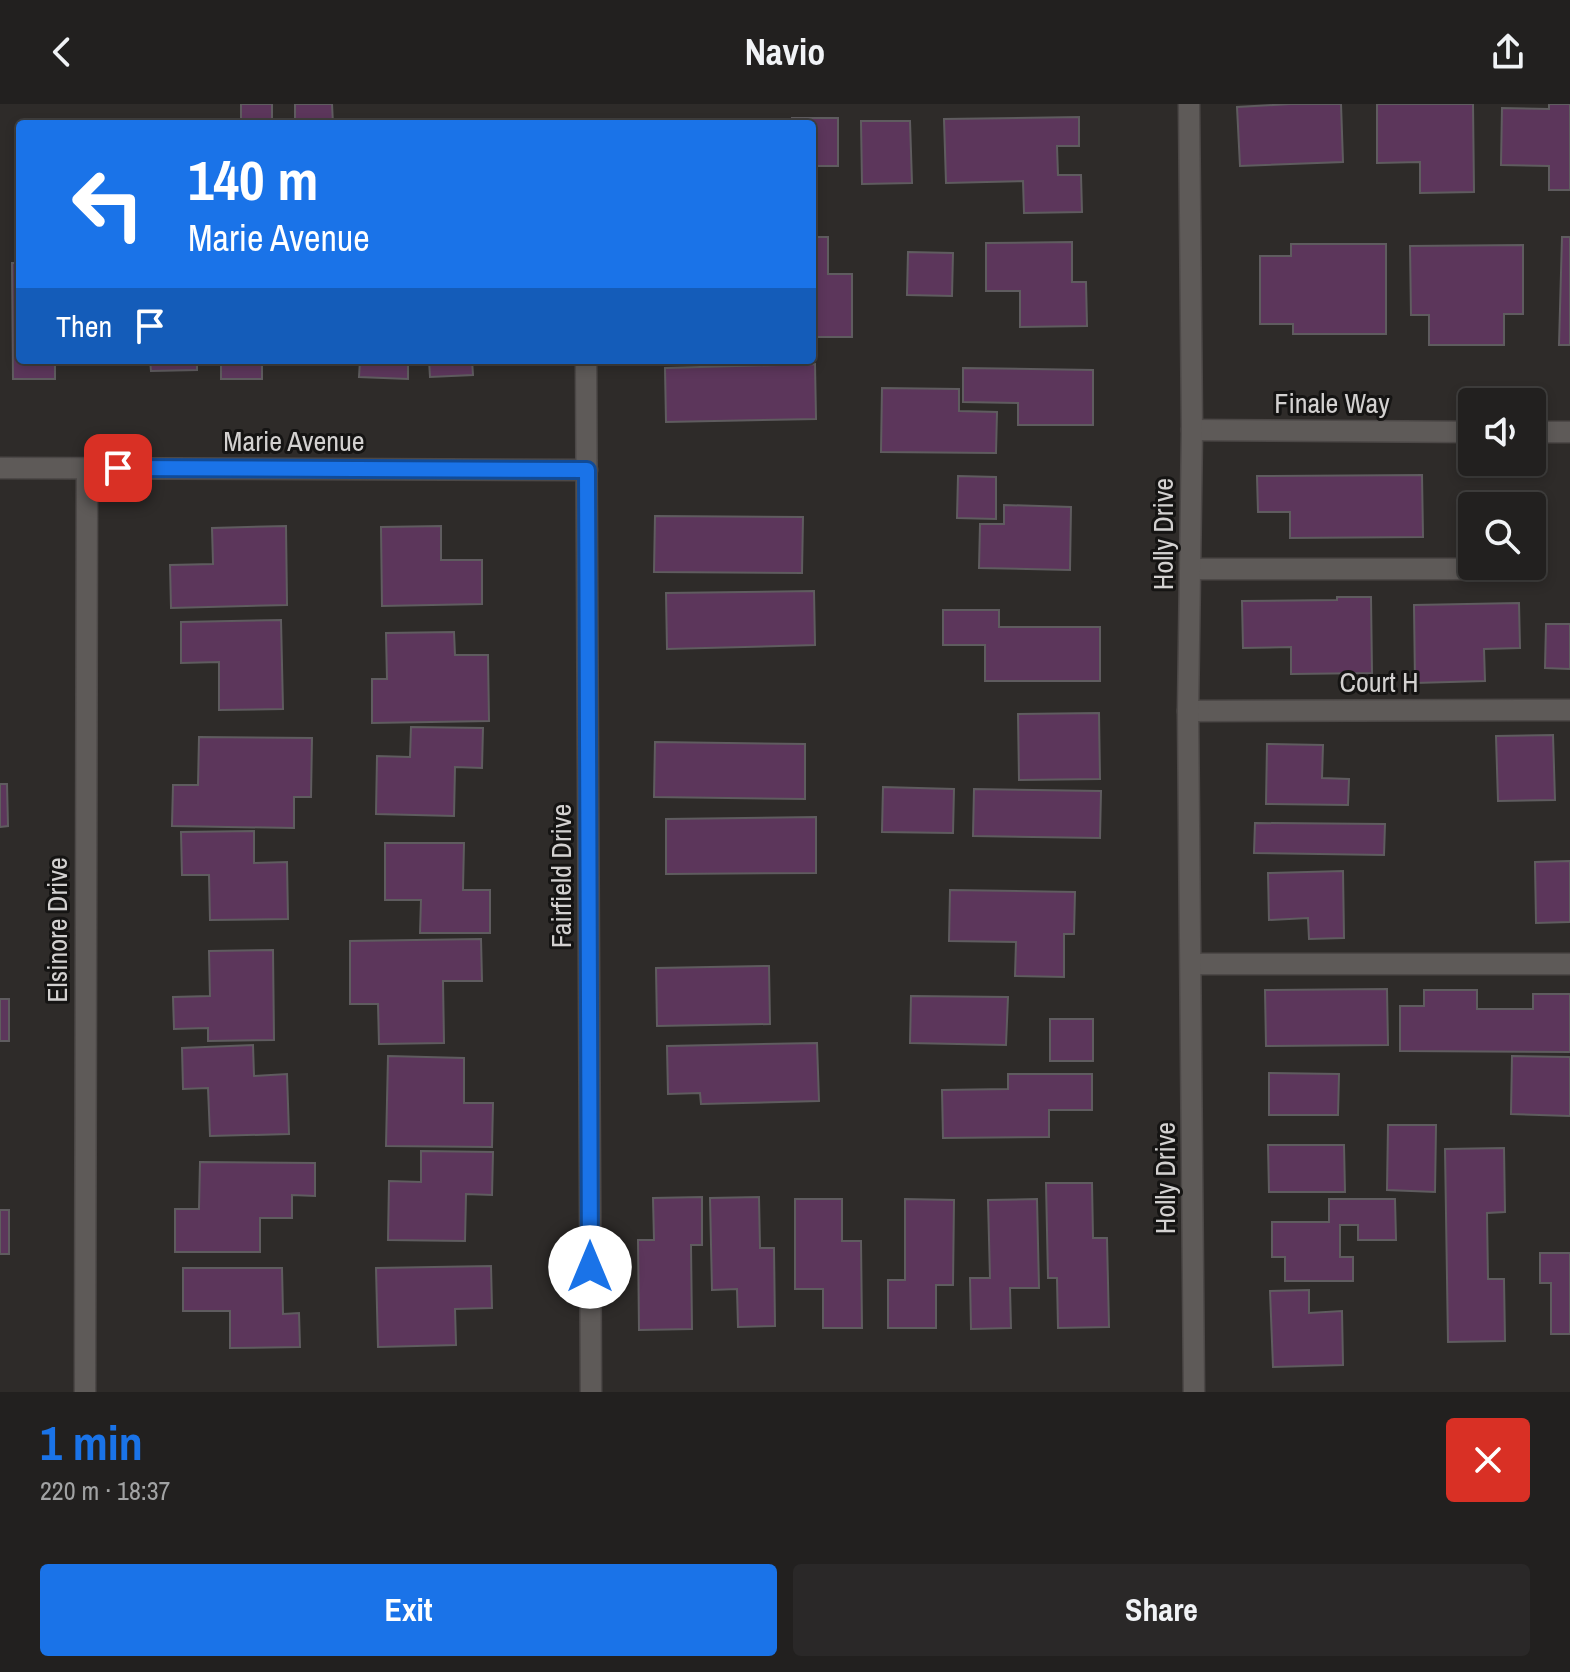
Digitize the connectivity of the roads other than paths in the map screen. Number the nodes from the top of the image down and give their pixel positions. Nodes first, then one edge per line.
1 (1189, 104) edge
2 (586, 364) edge
3 (1192, 430) junction
4 (1458, 432) edge
5 (1546, 432) edge
6 (1570, 432) edge
7 (0, 468) edge
8 (87, 468) junction
9 (587, 470) junction
10 (1191, 569) junction
11 (1458, 569) edge
12 (1570, 710) edge
13 (1188, 711) junction
14 (1192, 964) junction
15 (1570, 964) edge
16 (85, 1392) edge
17 (591, 1392) edge
18 (1194, 1392) edge

1 - 3 street, Holly Drive
2 - 9 street, Fairfield Drive
3 - 4 street, Finale Way
3 - 10 street, Holly Drive
5 - 6 street
7 - 8 street, Marie Avenue
8 - 9 street, Marie Avenue
8 - 16 street, Elsinore Drive
9 - 17 street, Fairfield Drive
10 - 11 street
10 - 13 street, Holly Drive
12 - 13 street, Court H
13 - 14 street, Holly Drive
14 - 15 street
14 - 18 street, Holly Drive

